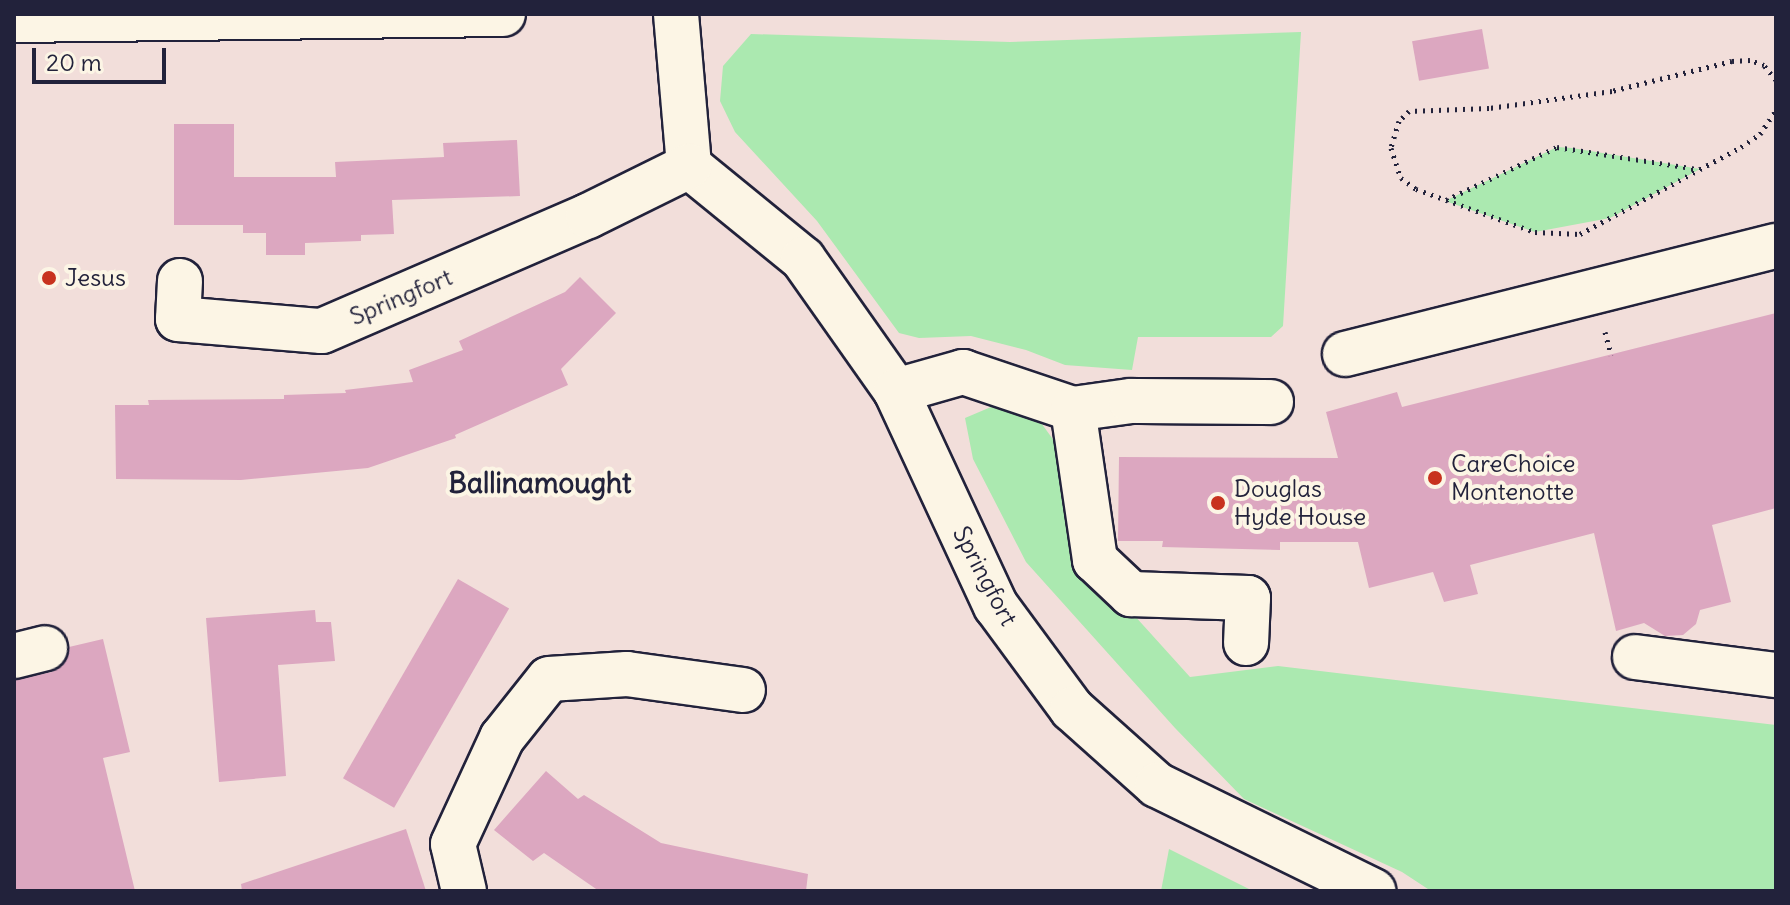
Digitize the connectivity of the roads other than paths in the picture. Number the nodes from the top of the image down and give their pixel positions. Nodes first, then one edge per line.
1 (503, 14) edge
2 (676, 14) edge
3 (14, 20) edge
4 (689, 166) junction
5 (1776, 246) edge
6 (180, 281) dead end
7 (1345, 354) dead end
8 (896, 391) junction
9 (1271, 402) dead end
10 (1073, 409) junction
11 (1246, 643) dead end
12 (1635, 657) dead end
13 (1776, 675) edge
14 (743, 690) dead end
15 (464, 891) edge
16 (1373, 891) edge

1 - 3 street
2 - 4 street
4 - 6 street, Springfort
4 - 8 street, Springfort
5 - 7 street
8 - 10 street
8 - 16 street, Springfort
9 - 10 street
10 - 11 street
12 - 13 street
14 - 15 street

